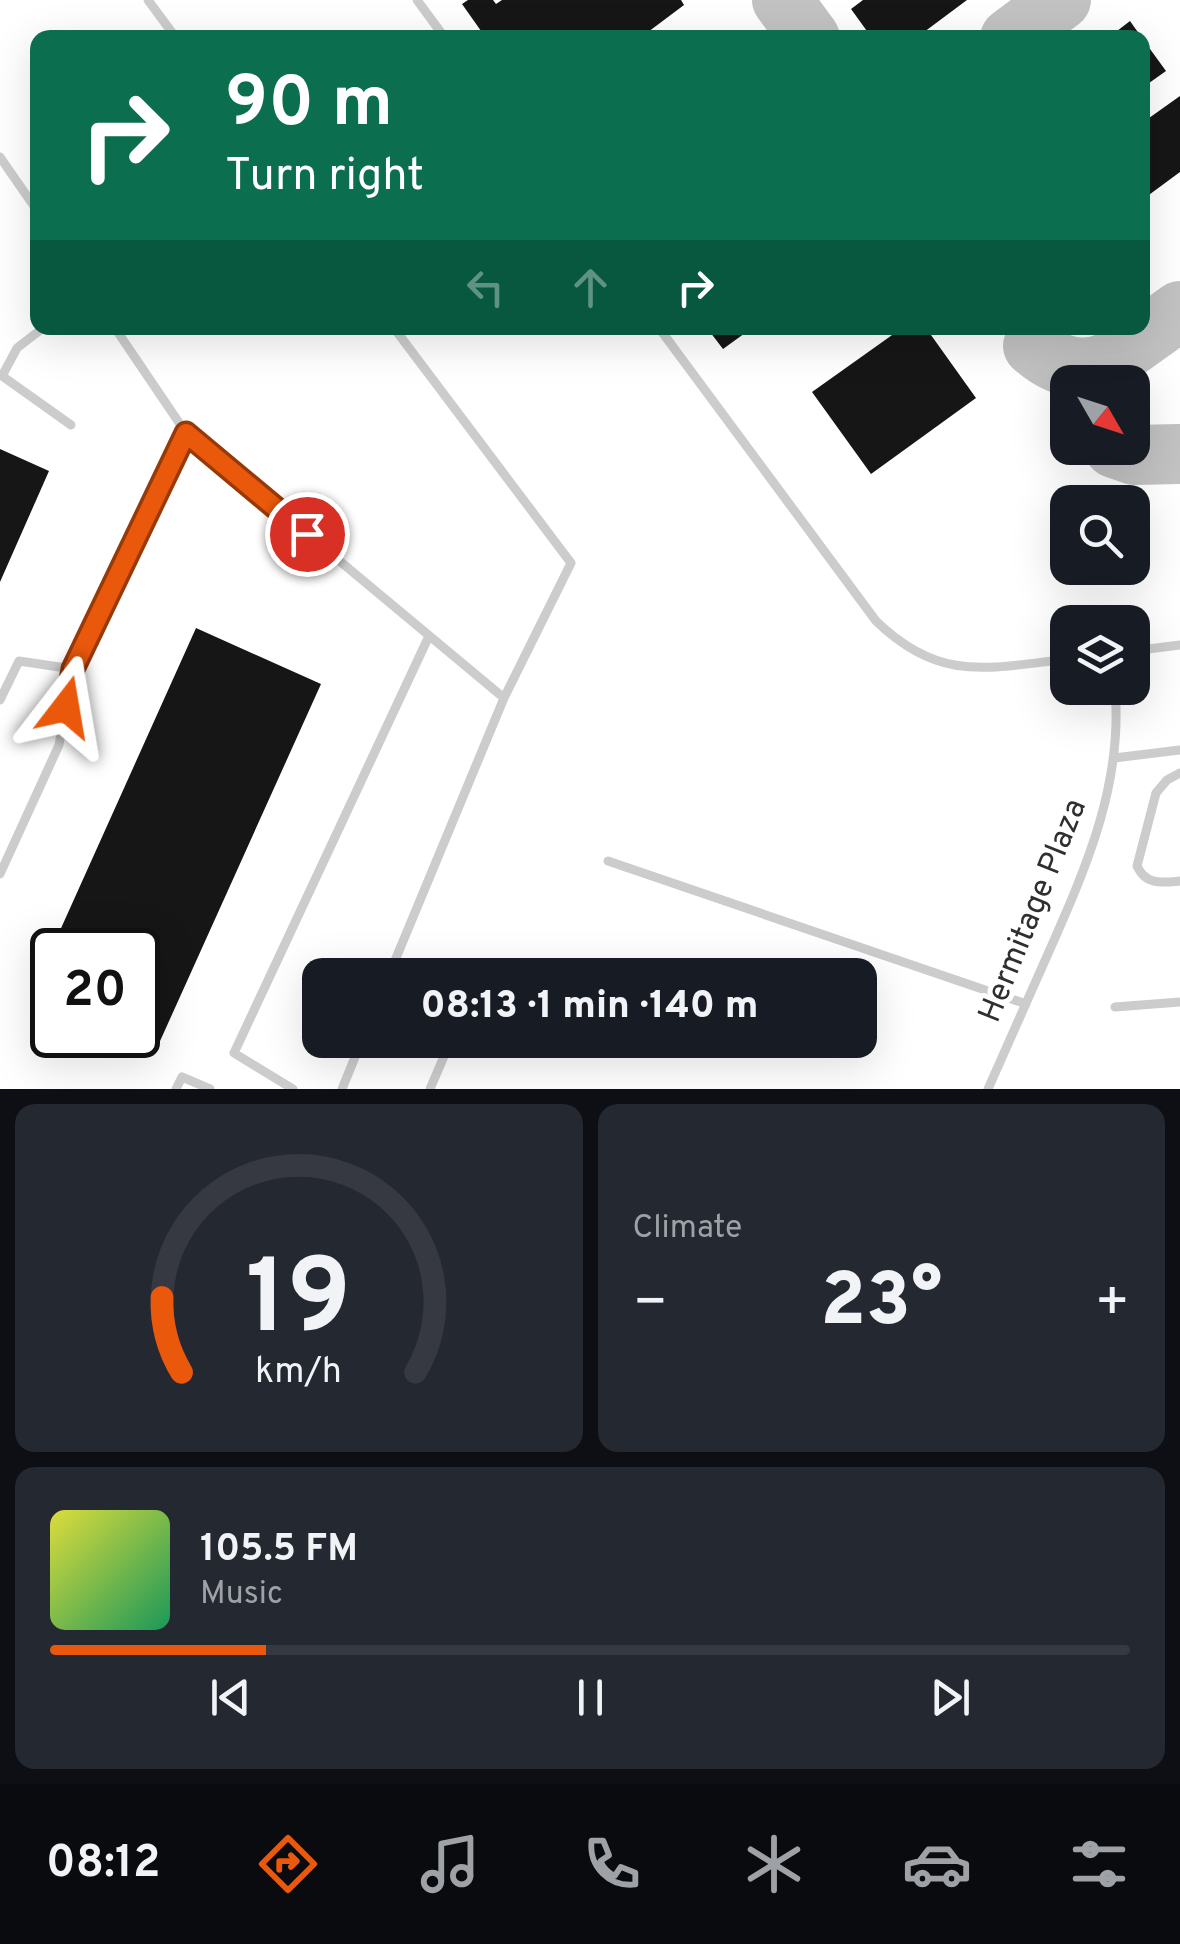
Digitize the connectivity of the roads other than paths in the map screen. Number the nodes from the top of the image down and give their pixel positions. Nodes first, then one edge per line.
1 (148, 0) edge
2 (418, 0) edge
3 (170, 30) edge
4 (439, 30) edge
5 (0, 156) edge
6 (30, 200) edge
7 (34, 335) edge
8 (120, 335) edge
9 (399, 335) edge
10 (664, 335) edge
11 (71, 426) dead end
12 (186, 433) junction
13 (429, 636) junction
14 (1180, 645) edge
15 (1150, 649) edge
16 (1050, 661) edge
17 (73, 669) junction
18 (504, 698) junction
19 (0, 700) edge
20 (1117, 705) edge
21 (1180, 750) edge
22 (1114, 758) junction
23 (1180, 773) edge
24 (608, 861) dead end
25 (0, 874) edge
26 (1180, 881) edge
27 (396, 958) edge
28 (1180, 1002) edge
29 (1026, 1004) junction
30 (1116, 1007) dead end
31 (355, 1058) edge
32 (444, 1058) edge
33 (176, 1089) edge
34 (210, 1089) edge
35 (293, 1089) edge
36 (342, 1089) edge
37 (430, 1089) edge
38 (988, 1089) edge

1 - 3 lane
2 - 4 lane
5 - 6 lane
7 - 11 lane
8 - 12 lane
9 - 18 lane
10 - 16 lane
12 - 13 lane
12 - 17 lane
13 - 18 lane
13 - 35 lane
14 - 15 lane
17 - 19 lane
17 - 25 lane
18 - 27 lane
20 - 22 lane, Hermitage Plaza
21 - 22 lane
22 - 29 lane, Hermitage Plaza
23 - 26 lane
24 - 29 lane
28 - 30 lane
29 - 38 lane, Hermitage Plaza
31 - 36 lane
32 - 37 lane
33 - 34 lane

